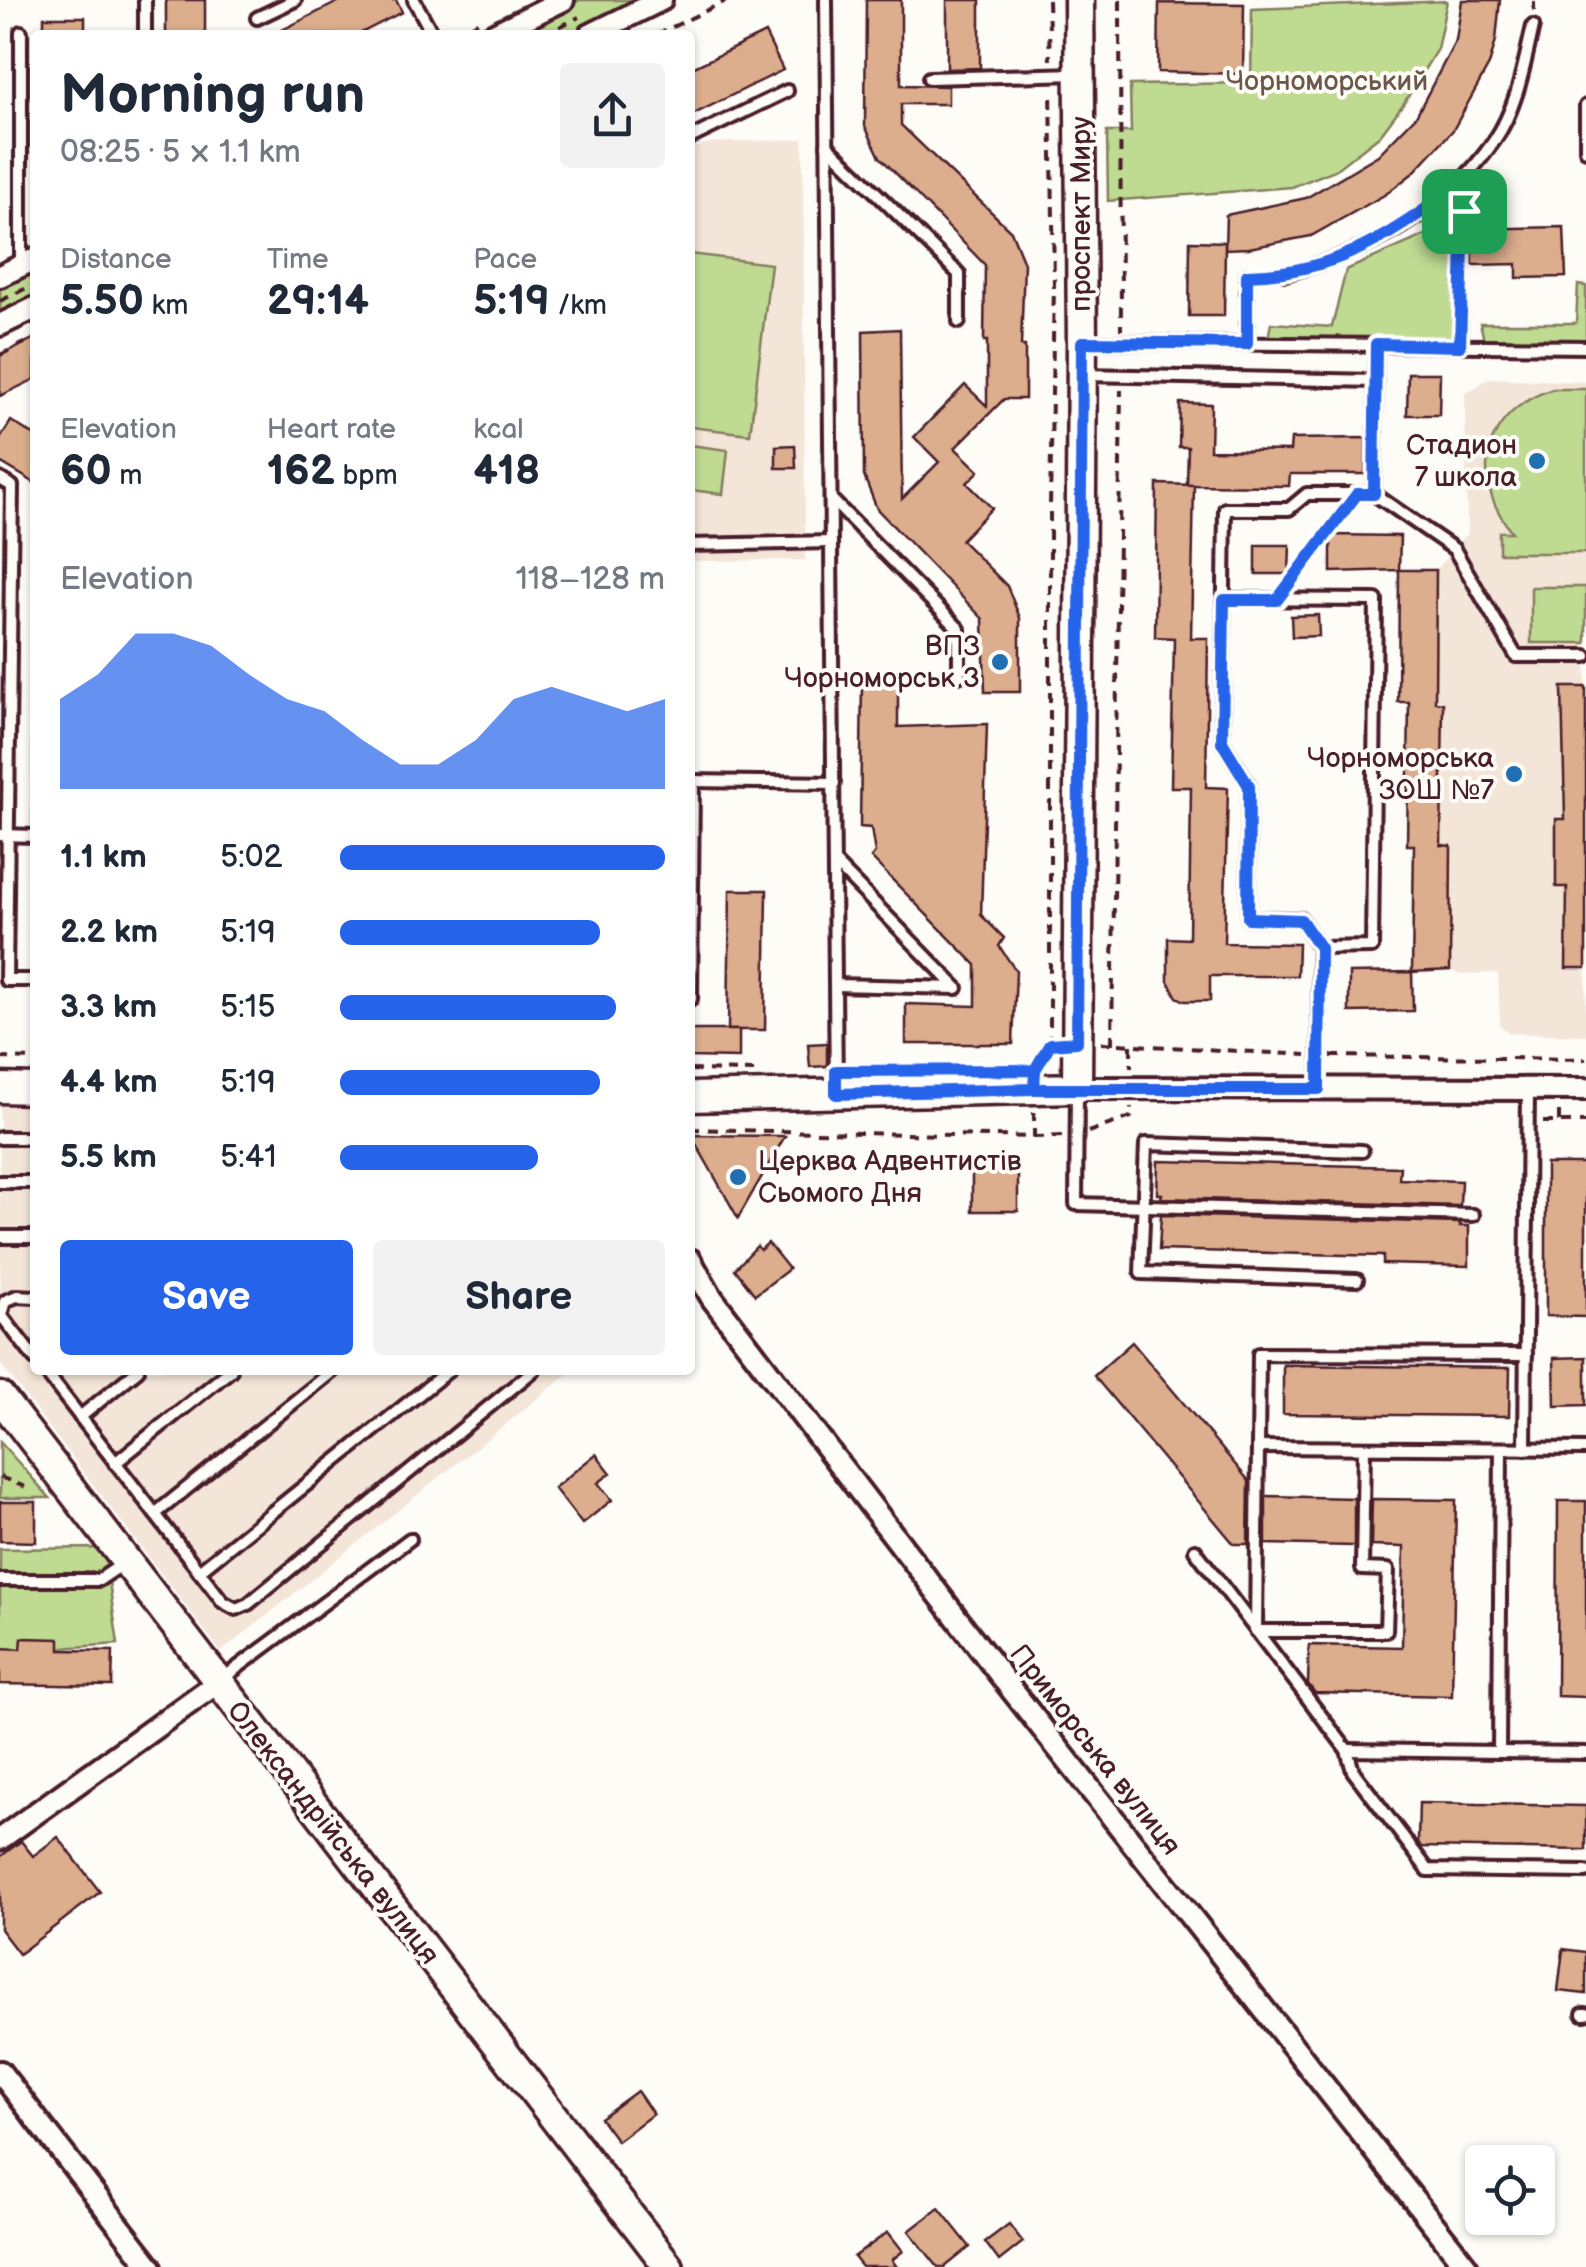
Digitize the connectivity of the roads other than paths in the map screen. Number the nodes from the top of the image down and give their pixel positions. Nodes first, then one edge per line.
1 (146, 0) edge
2 (295, 0) edge
3 (414, 0) edge
4 (563, 0) edge
5 (661, 0) edge
6 (826, 0) edge
7 (1080, 0) edge
8 (529, 8) edge
9 (258, 18) dead end
10 (1533, 26) dead end
11 (146, 30) edge
12 (429, 30) edge
13 (499, 30) edge
14 (600, 30) edge
15 (22, 32) dead end
16 (1080, 74) junction
17 (929, 78) dead end
18 (787, 91) dead end
19 (1586, 106) edge
20 (695, 136) edge
21 (827, 145) junction
22 (1586, 150) edge
23 (1452, 190) junction
24 (28, 262) edge
25 (1285, 274) dead end
26 (1247, 275) dead end
27 (0, 276) edge
28 (30, 310) edge
29 (959, 322) dead end
30 (0, 325) edge
31 (1082, 342) junction
32 (1247, 344) junction
33 (1376, 344) junction
34 (1460, 346) junction
35 (1586, 347) edge
36 (1082, 375) junction
37 (1376, 381) junction
38 (0, 479) edge
39 (1374, 494) junction
40 (830, 498) junction
41 (831, 542) junction
42 (695, 545) edge
43 (1224, 600) junction
44 (1586, 656) edge
45 (959, 676) dead end
46 (695, 781) edge
47 (834, 783) junction
48 (4, 835) edge
49 (30, 836) edge
50 (834, 863) junction
51 (1320, 948) junction
52 (30, 980) edge
53 (836, 986) junction
54 (0, 1088) edge
55 (30, 1088) edge
56 (1077, 1088) junction
57 (1528, 1088) junction
58 (1319, 1089) junction
59 (1586, 1089) edge
60 (836, 1094) junction
61 (695, 1097) edge
62 (0, 1138) edge
63 (30, 1138) edge
64 (1362, 1151) dead end
65 (0, 1182) edge
66 (30, 1182) edge
67 (1144, 1206) junction
68 (1473, 1215) dead end
69 (0, 1237) edge
70 (30, 1237) edge
71 (695, 1269) edge
72 (1357, 1280) dead end
73 (30, 1297) edge
74 (30, 1353) edge
75 (1526, 1355) junction
76 (48, 1375) edge
77 (132, 1375) edge
78 (225, 1375) edge
79 (328, 1375) edge
80 (443, 1375) edge
81 (528, 1375) edge
82 (0, 1398) edge
83 (80, 1417) junction
84 (1258, 1447) junction
85 (1364, 1448) junction
86 (1502, 1449) junction
87 (1524, 1449) junction
88 (1586, 1449) edge
89 (116, 1464) junction
90 (156, 1514) junction
91 (410, 1539) dead end
92 (1195, 1550) dead end
93 (128, 1560) junction
94 (198, 1571) junction
95 (0, 1580) edge
96 (1256, 1631) junction
97 (216, 1683) junction
98 (1347, 1750) junction
99 (1500, 1752) junction
100 (1586, 1753) edge
101 (0, 1839) edge
102 (1586, 1872) edge
103 (0, 2072) edge
104 (151, 2267) edge
105 (669, 2267) edge
106 (1467, 2267) edge

1 - 11 lane
2 - 9 lane
3 - 12 lane
4 - 8 street
5 - 14 street
6 - 21 lane
7 - 16 street, проспект Миру
8 - 13 street
10 - 23 lane
15 - 24 lane
16 - 17 lane
16 - 31 street, проспект Миру
18 - 20 lane
19 - 22 lane
21 - 29 lane
21 - 40 lane
23 - 25 lane
23 - 34 lane
24 - 27 street
26 - 32 lane
28 - 30 street
31 - 32 lane
31 - 36 street, проспект Миру
32 - 33 lane
33 - 34 lane
33 - 37 lane
34 - 35 lane
36 - 37 lane
36 - 56 street, проспект Миру
37 - 39 lane
38 - 48 lane
39 - 43 lane
39 - 44 lane
40 - 41 lane
40 - 45 lane
41 - 42 lane
41 - 47 lane
43 - 51 lane
43 - 51 lane
46 - 47 lane
47 - 50 lane
48 - 49 lane
48 - 52 lane
50 - 53 lane
50 - 53 lane
51 - 58 lane
53 - 60 lane
54 - 55 street
56 - 58 street
56 - 60 street
56 - 67 lane
57 - 58 street
57 - 59 street
57 - 75 lane
60 - 61 street
62 - 63 lane
64 - 67 lane
65 - 66 lane
67 - 68 lane
67 - 72 lane
69 - 70 lane
71 - 106 street, Приморська вулиця
73 - 74 lane
75 - 84 lane
75 - 87 lane
76 - 83 lane
77 - 83 lane
78 - 89 lane
79 - 90 lane
80 - 94 lane
81 - 94 lane
82 - 93 street, Олександрійська вулиця
83 - 89 lane
84 - 85 lane
84 - 96 lane
85 - 86 lane
85 - 96 lane
86 - 87 lane
86 - 99 lane
87 - 88 lane
89 - 90 lane
90 - 94 lane
91 - 97 lane
92 - 96 lane
93 - 95 lane
93 - 97 street, Олександрійська вулиця
96 - 98 lane
97 - 101 street
97 - 105 street, Олександрійська вулиця
98 - 99 lane
98 - 102 lane
99 - 100 lane
103 - 104 street

